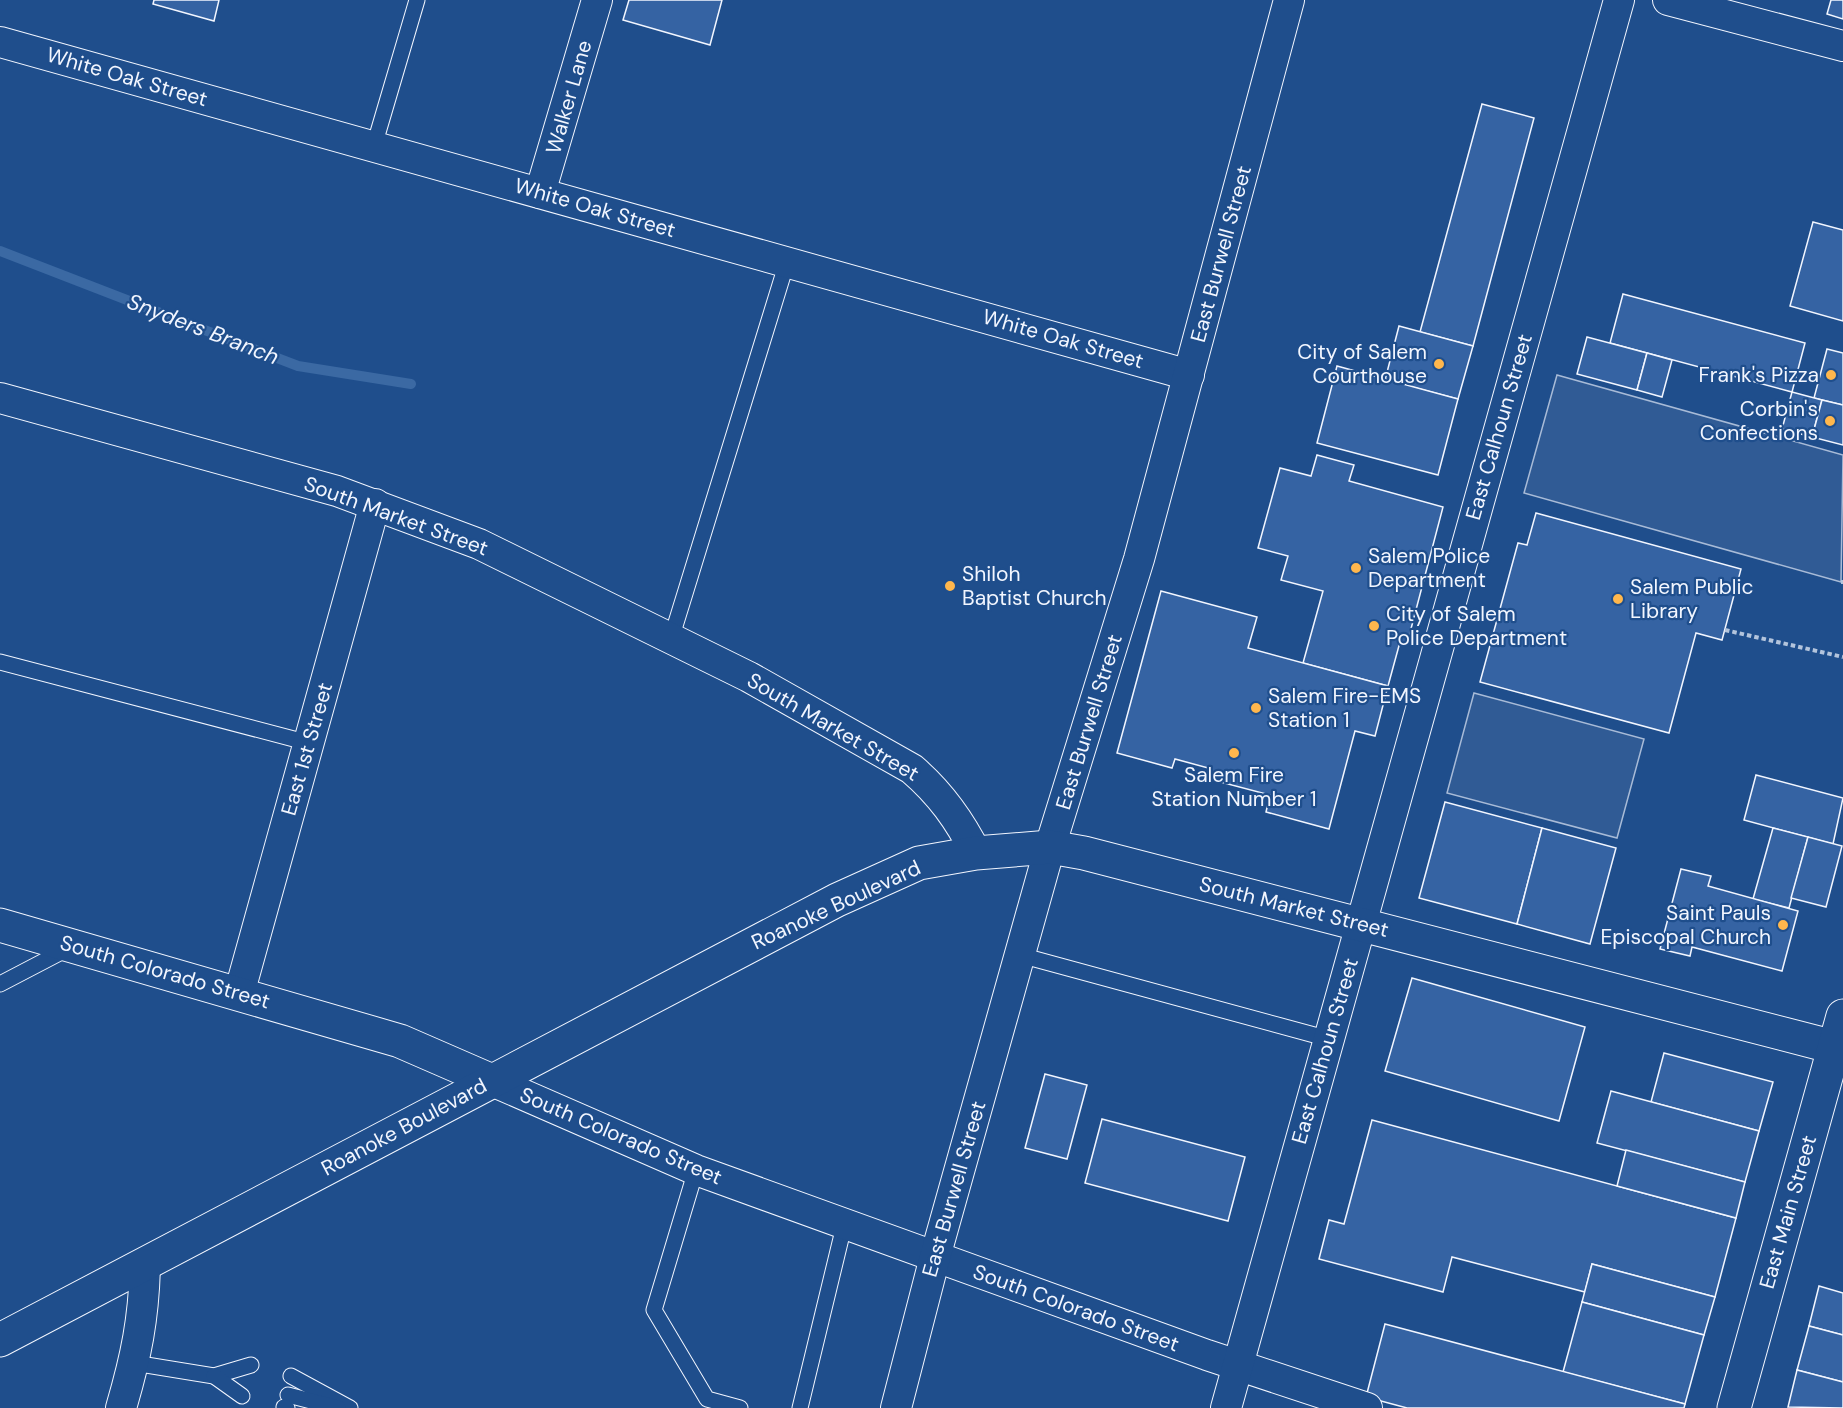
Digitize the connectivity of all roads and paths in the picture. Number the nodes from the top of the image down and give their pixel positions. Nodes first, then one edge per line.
1 (417, 0) edge
2 (597, 0) edge
3 (1289, 0) edge
4 (1618, 0) edge
5 (1668, 0) edge
6 (0, 42) edge
7 (1843, 46) edge
8 (374, 146) junction
9 (540, 193) junction
10 (787, 262) junction
11 (1189, 375) junction
12 (0, 398) edge
13 (375, 504) junction
14 (1725, 630) dead end
15 (671, 639) junction
16 (1843, 657) edge
17 (0, 662) edge
18 (309, 743) junction
19 (1050, 848) junction
20 (976, 853) junction
21 (1360, 924) junction
22 (0, 925) edge
23 (74, 946) junction
24 (1020, 956) junction
25 (0, 984) edge
26 (239, 994) junction
27 (1843, 1016) edge
28 (1329, 1039) junction
29 (1839, 1049) edge
30 (492, 1081) junction
31 (696, 1170) junction
32 (844, 1226) junction
33 (935, 1257) junction
34 (145, 1264) junction
35 (0, 1340) edge
36 (134, 1363) junction
37 (250, 1365) dead end
38 (1237, 1365) junction
39 (214, 1376) junction
40 (291, 1376) dead end
41 (243, 1390) dead end
42 (286, 1403) edge
43 (1738, 1407) edge
44 (121, 1408) edge
45 (338, 1408) edge
46 (350, 1408) edge
47 (741, 1408) edge
48 (800, 1408) edge
49 (896, 1408) edge
50 (1226, 1408) edge
51 (1367, 1408) edge

1 - 8 lane
2 - 9 street, Walker Lane
3 - 11 street, East Burwell Street
4 - 21 street, East Calhoun Street
5 - 7 street
6 - 8 street, White Oak Street
8 - 9 street, White Oak Street
9 - 10 street, White Oak Street
10 - 11 street, White Oak Street
10 - 15 lane
11 - 19 street, East Burwell Street
12 - 13 street, South Market Street
13 - 15 street, South Market Street
13 - 18 street, East 1st Street
14 - 16 path
15 - 20 street, South Market Street
17 - 18 lane
18 - 26 street, East 1st Street
19 - 20 street, South Market Street
19 - 21 street, South Market Street
19 - 24 street, East Burwell Street
20 - 30 street, Roanoke Boulevard
21 - 28 street, East Calhoun Street
21 - 29 street, South Market Street
22 - 23 street, South Colorado Street
23 - 25 lane
23 - 26 street, South Colorado Street
24 - 28 lane
24 - 33 street, East Burwell Street
26 - 30 street, South Colorado Street
27 - 29 street, East Main Street
28 - 38 street, East Calhoun Street
29 - 43 street, East Main Street
30 - 31 street, South Colorado Street
30 - 34 street, Roanoke Boulevard
31 - 32 street, South Colorado Street
31 - 47 lane
32 - 33 street, South Colorado Street
32 - 48 lane
33 - 38 street, South Colorado Street
33 - 49 street, East Burwell Street
34 - 35 street, Roanoke Boulevard
34 - 36 street
36 - 39 lane
36 - 44 street
37 - 39 lane
38 - 50 street, East Calhoun Street
38 - 51 street, South Colorado Street
39 - 41 lane
40 - 46 lane
42 - 45 lane

